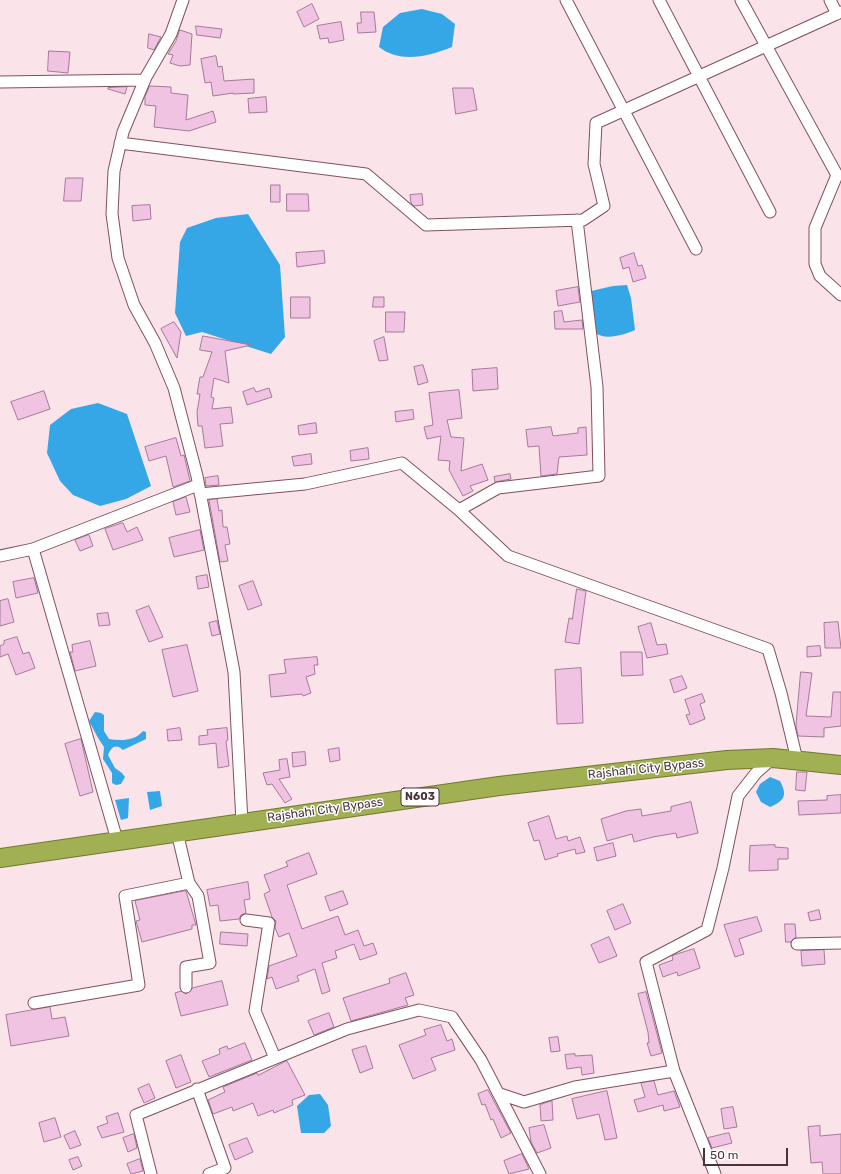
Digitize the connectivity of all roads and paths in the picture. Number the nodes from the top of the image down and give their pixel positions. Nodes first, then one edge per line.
1 (183, 0) edge
2 (566, 0) edge
3 (659, 0) edge
4 (741, 0) edge
5 (830, 0) edge
6 (839, 13) edge
7 (767, 46) junction
8 (699, 77) junction
9 (145, 80) junction
10 (0, 82) edge
11 (624, 111) junction
12 (120, 143) junction
13 (770, 212) dead end
14 (577, 220) junction
15 (696, 249) dead end
16 (841, 295) edge
17 (199, 489) junction
18 (459, 510) junction
19 (33, 549) junction
20 (0, 556) edge
21 (773, 758) junction
22 (797, 760) junction
23 (841, 765) edge
24 (242, 822) junction
25 (177, 832) junction
26 (117, 840) junction
27 (0, 858) edge
28 (189, 883) junction
29 (246, 920) dead end
30 (841, 942) edge
31 (797, 944) dead end
32 (186, 987) dead end
33 (34, 1003) dead end
34 (275, 1058) junction
35 (674, 1071) junction
36 (197, 1089) junction
37 (500, 1094) junction
38 (151, 1174) edge
39 (209, 1174) edge
40 (540, 1174) edge
41 (715, 1174) edge

1 - 9 street
2 - 11 street
3 - 8 street
4 - 7 street
5 - 6 street
6 - 7 street
7 - 8 street
7 - 16 street
8 - 11 street
8 - 13 street
9 - 10 street
9 - 12 street
11 - 14 street
11 - 15 street
12 - 14 street
12 - 17 street
14 - 18 street
17 - 18 street
17 - 19 street
17 - 24 street
18 - 22 street
19 - 20 street
19 - 26 street
21 - 22 highway, Rajshahi City Bypass / N603
21 - 24 highway, Rajshahi City Bypass / N603
21 - 35 street
22 - 23 highway, Rajshahi City Bypass / N603
24 - 25 highway, Rajshahi City Bypass / N603
25 - 26 highway, Rajshahi City Bypass / N603
25 - 28 street
26 - 27 highway, Rajshahi City Bypass / N603
28 - 32 street
28 - 33 street
29 - 34 street
30 - 31 street
34 - 36 street
34 - 37 street
35 - 37 street
35 - 41 street
36 - 38 street
36 - 39 street
37 - 40 street

